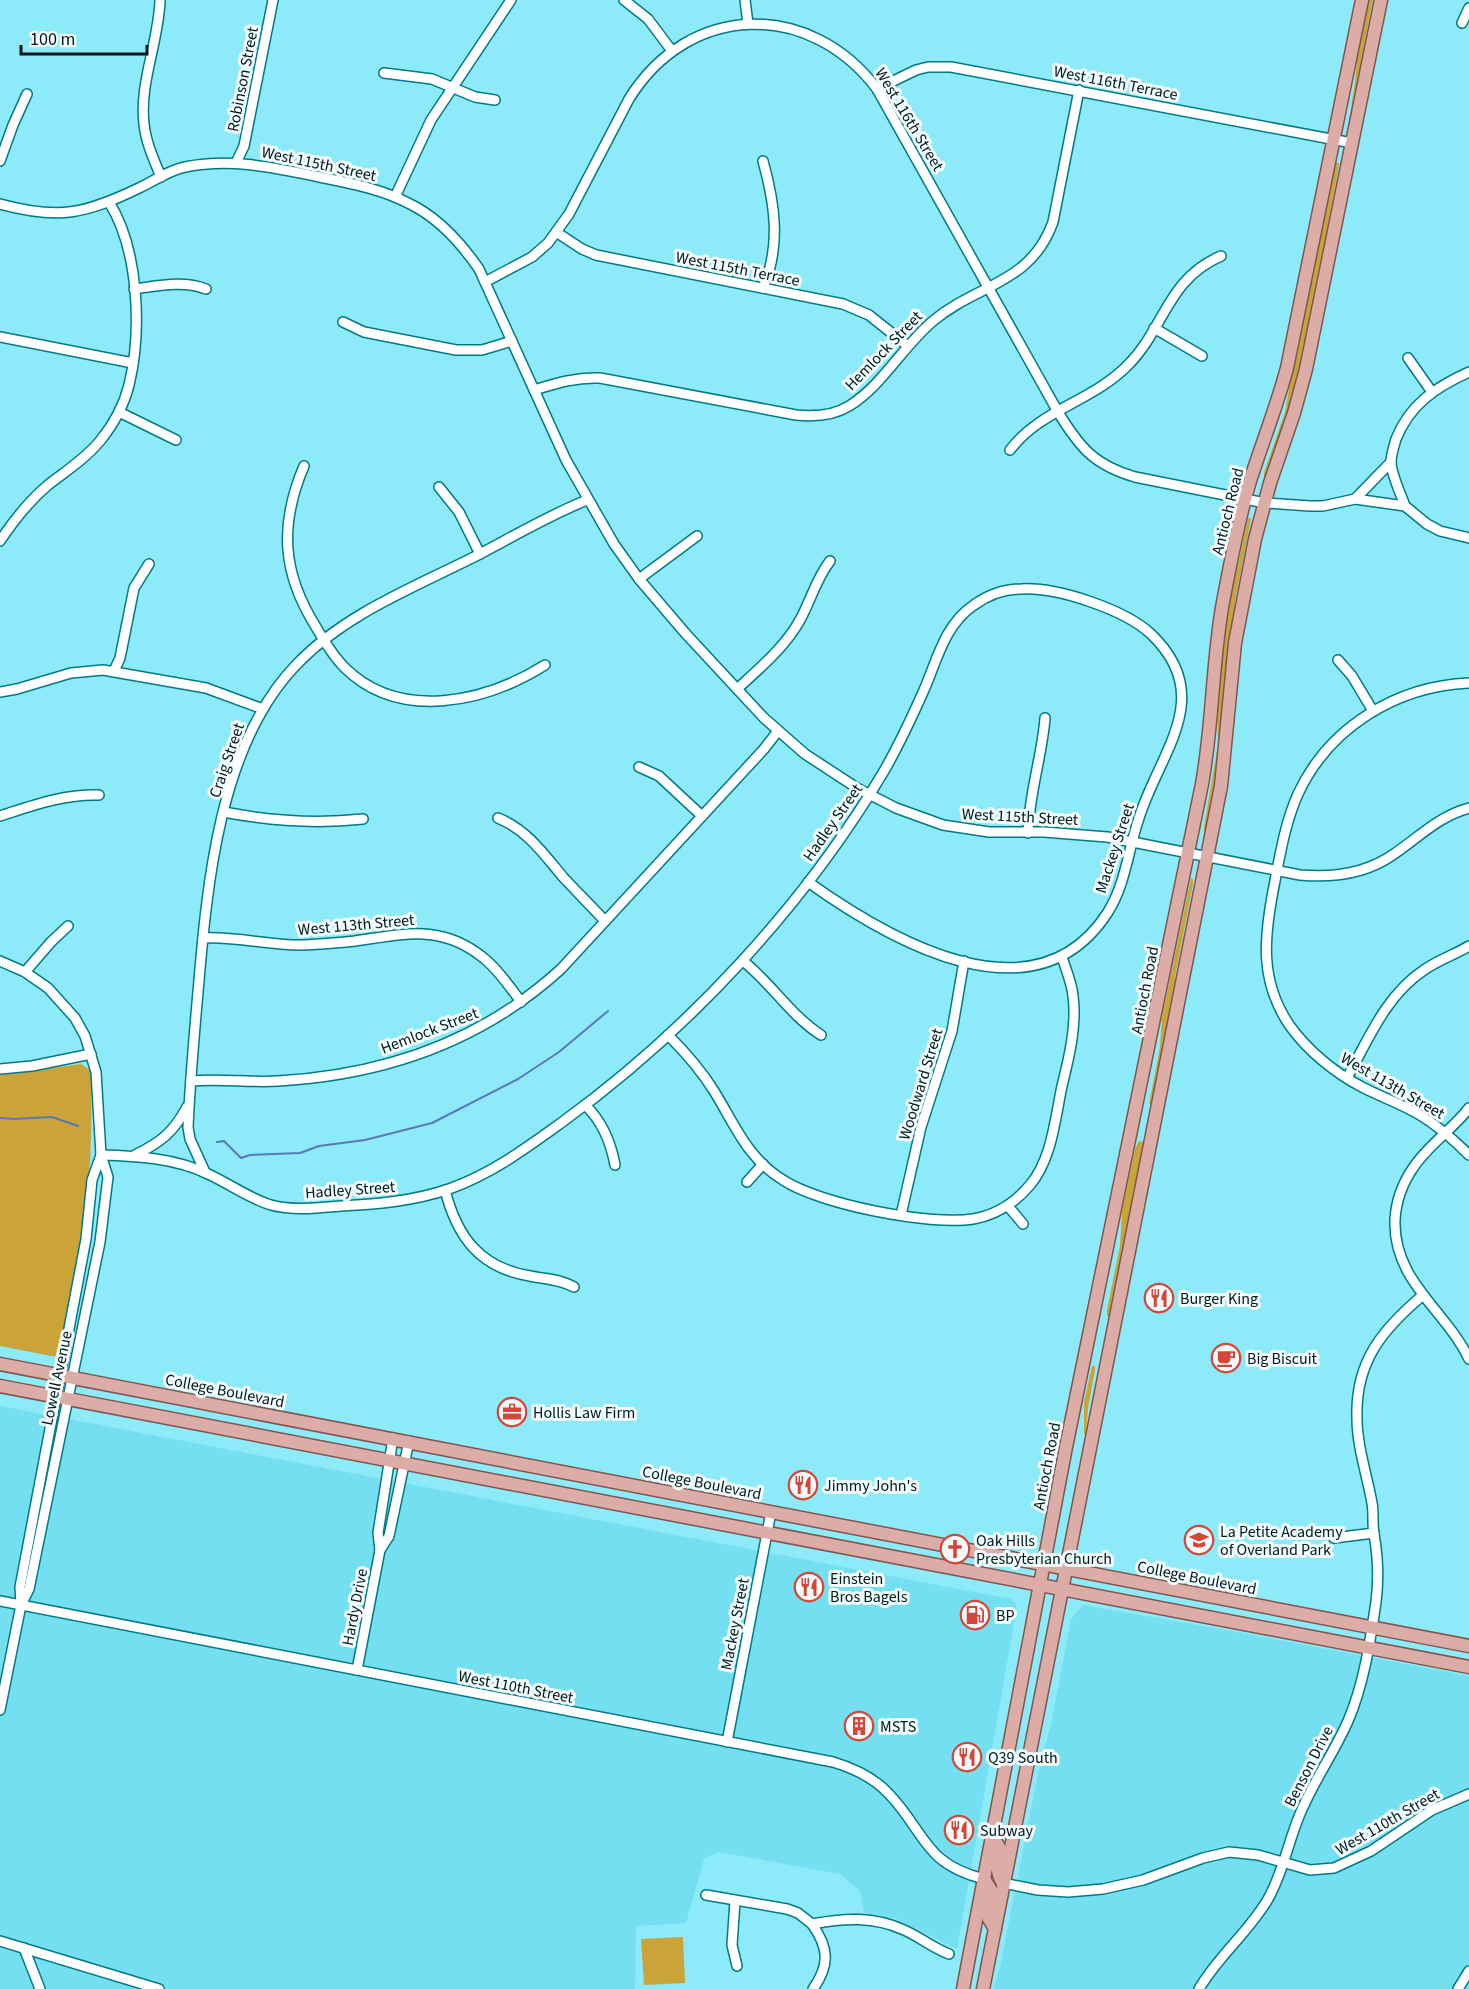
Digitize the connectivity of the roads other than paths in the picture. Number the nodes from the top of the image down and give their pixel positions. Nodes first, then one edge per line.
1 (160, 0) edge
2 (273, 0) edge
3 (511, 0) edge
4 (624, 0) edge
5 (745, 0) edge
6 (1362, 0) edge
7 (1381, 0) edge
8 (1469, 8) edge
9 (1462, 23) dead end
10 (748, 24) junction
11 (672, 51) junction
12 (384, 73) dead end
13 (452, 88) junction
14 (878, 89) junction
15 (1079, 90) junction
16 (27, 94) dead end
17 (495, 100) dead end
18 (1333, 139) junction
19 (1352, 143) junction
20 (0, 161) edge
21 (763, 161) dead end
22 (236, 163) junction
23 (161, 177) junction
24 (395, 197) junction
25 (109, 202) junction
26 (0, 204) edge
27 (556, 232) junction
28 (1221, 256) dead end
29 (485, 282) junction
30 (763, 288) junction
31 (989, 288) junction
32 (134, 289) junction
33 (206, 289) dead end
34 (343, 322) dead end
35 (1154, 328) junction
36 (0, 337) edge
37 (512, 341) junction
38 (908, 346) junction
39 (1202, 356) dead end
40 (1408, 358) dead end
41 (133, 363) junction
42 (1469, 372) edge
43 (534, 390) junction
44 (1432, 392) junction
45 (119, 412) junction
46 (1058, 412) junction
47 (176, 440) dead end
48 (1010, 450) dead end
49 (1391, 462) junction
50 (304, 466) dead end
51 (439, 488) dead end
52 (1245, 499) junction
53 (1354, 499) junction
54 (587, 500) junction
55 (1265, 502) junction
56 (1405, 506) junction
57 (697, 536) dead end
58 (1469, 538) edge
59 (0, 541) edge
60 (480, 554) junction
61 (830, 561) dead end
62 (149, 564) dead end
63 (639, 579) junction
64 (1086, 601) joint
65 (324, 640) junction
66 (1338, 660) dead end
67 (545, 665) dead end
68 (114, 671) junction
69 (1469, 683) edge
70 (737, 689) junction
71 (0, 692) edge
72 (263, 709) junction
73 (1373, 711) junction
74 (1046, 718) dead end
75 (778, 730) junction
76 (639, 767) dead end
77 (99, 795) dead end
78 (870, 795) junction
79 (1469, 808) edge
80 (224, 812) junction
81 (0, 816) edge
82 (702, 816) junction
83 (498, 818) dead end
84 (363, 819) dead end
85 (1028, 833) junction
86 (1133, 842) junction
87 (1188, 852) junction
88 (1207, 856) junction
89 (1277, 871) junction
90 (808, 882) junction
91 (605, 921) junction
92 (68, 926) dead end
93 (203, 938) junction
94 (1469, 946) edge
95 (1062, 957) junction
96 (0, 961) edge
97 (743, 961) junction
98 (964, 961) junction
99 (26, 972) junction
100 (521, 1002) junction
101 (668, 1035) junction
102 (821, 1035) dead end
103 (91, 1054) junction
104 (0, 1069) edge
105 (1347, 1078) junction
106 (191, 1081) junction
107 (189, 1104) junction
108 (585, 1105) junction
109 (1469, 1108) edge
110 (1446, 1133) junction
111 (101, 1155) junction
112 (1469, 1155) edge
113 (133, 1156) junction
114 (763, 1164) junction
115 (615, 1165) dead end
116 (205, 1172) junction
117 (747, 1182) dead end
118 (445, 1190) junction
119 (1008, 1206) junction
120 (901, 1215) junction
121 (1023, 1224) dead end
122 (574, 1287) dead end
123 (1423, 1295) junction
124 (1469, 1359) edge
125 (0, 1364) edge
126 (66, 1377) junction
127 (0, 1386) edge
128 (61, 1398) junction
129 (393, 1438) junction
130 (409, 1441) junction
131 (389, 1460) junction
132 (404, 1463) junction
133 (771, 1512) junction
134 (1374, 1533) junction
135 (767, 1534) junction
136 (1334, 1538) dead end
137 (380, 1550) junction
138 (1044, 1564) junction
139 (1067, 1568) junction
140 (1040, 1586) junction
141 (1062, 1590) junction
142 (0, 1601) edge
143 (21, 1605) junction
144 (1371, 1627) junction
145 (1469, 1646) edge
146 (1367, 1648) junction
147 (1469, 1667) edge
148 (357, 1670) junction
149 (0, 1710) edge
150 (727, 1742) junction
151 (1469, 1794) edge
152 (992, 1836) junction
153 (1284, 1862) junction
154 (984, 1879) junction
155 (1003, 1883) junction
156 (706, 1895) dead end
157 (735, 1901) junction
158 (812, 1924) junction
159 (994, 1929) junction
160 (0, 1941) edge
161 (24, 1948) junction
162 (949, 1954) dead end
163 (737, 1966) dead end
164 (1469, 1971) edge
165 (40, 1989) edge
166 (159, 1989) edge
167 (813, 1989) edge
168 (963, 1989) edge
169 (983, 1989) edge
170 (1199, 1989) edge
171 (1458, 1989) edge

1 - 23 street
2 - 22 street, Robinson Street
3 - 13 street
4 - 11 street
5 - 10 street
6 - 18 main road, Antioch Road
7 - 19 main road, Antioch Road
8 - 9 street
10 - 11 street, West 116th Street
10 - 14 street, West 116th Street
11 - 27 street, West 116th Street
12 - 13 street
13 - 17 street
13 - 24 street
14 - 15 street, West 116th Terrace
14 - 31 street, West 116th Street
15 - 18 street, West 116th Terrace
15 - 31 street, Hemlock Street
16 - 20 street
18 - 19 street, West 116th Terrace
18 - 52 main road, Antioch Road
19 - 55 main road, Antioch Road
21 - 30 street
22 - 23 street, West 115th Street
22 - 24 street, West 115th Street
23 - 25 street, West 115th Street
24 - 29 street, West 115th Street
25 - 26 street, West 115th Street
25 - 32 street
27 - 29 street, West 116th Street
27 - 30 street, West 115th Terrace
28 - 35 street
29 - 37 street, West 115th Street
30 - 38 street, West 115th Terrace
31 - 38 street, Hemlock Street
31 - 46 street, West 116th Street
32 - 33 street
32 - 41 street
34 - 37 street
35 - 39 street
35 - 46 street
36 - 41 street
37 - 43 street, West 115th Street
38 - 43 street, Hemlock Street
40 - 44 street
41 - 45 street
42 - 44 street
43 - 54 street, West 115th Street
44 - 49 street
45 - 47 street
45 - 59 street
46 - 48 street
46 - 52 street, West 116th Street
49 - 53 street
49 - 56 street
50 - 65 street
51 - 60 street
52 - 55 street, West 116th Street
52 - 87 main road, Antioch Road
53 - 55 street, West 116th Street
53 - 56 street, West 116th Street
54 - 60 street, Craig Street
54 - 63 street, West 115th Street
55 - 88 main road, Antioch Road
56 - 58 street
57 - 63 street
60 - 65 street, Craig Street
61 - 70 street
62 - 68 street
63 - 70 street, West 115th Street
64 - 78 street, Hadley Street
64 - 86 street, Mackey Street
65 - 67 street
65 - 72 street, Craig Street
66 - 73 street
68 - 71 street
68 - 72 street
69 - 73 street
70 - 75 street, West 115th Street
72 - 80 street, Craig Street
73 - 89 street
74 - 85 street
75 - 78 street, West 115th Street
75 - 82 street, Hemlock Street
76 - 82 street
77 - 81 street
78 - 85 street, West 115th Street
78 - 90 street, Hadley Street
79 - 89 street, West 115th Street
80 - 84 street
80 - 93 street, Craig Street
82 - 91 street, Hemlock Street
83 - 91 street
85 - 86 street, West 115th Street
86 - 87 street, West 115th Street
86 - 95 street, Mackey Street
87 - 88 street, West 115th Street
87 - 138 main road, Antioch Road
88 - 89 street, West 115th Street
88 - 139 main road, Antioch Road
89 - 105 street, West 113th Street
90 - 97 street, Hadley Street
90 - 98 street
91 - 100 street, Hemlock Street
92 - 99 street
93 - 100 street, West 113th Street
93 - 106 street, Craig Street
94 - 105 street
95 - 98 street
95 - 119 street
96 - 99 street, Lowell Avenue
97 - 101 street, Hadley Street
97 - 102 street
98 - 120 street, Woodward Street
99 - 103 street, Lowell Avenue
100 - 106 street, Hemlock Street
101 - 108 street, Hadley Street
101 - 114 street
103 - 104 street
103 - 111 street, Lowell Avenue
105 - 110 street, West 113th Street
106 - 107 street, Craig Street
107 - 113 street, Craig Street
107 - 116 street, Craig Street
108 - 115 street
108 - 118 street, Hadley Street
109 - 110 street
110 - 112 street, West 113th Street
110 - 123 street
111 - 113 street, Hadley Street
111 - 126 street, Lowell Avenue
111 - 126 street, Lowell Avenue
113 - 116 street, Hadley Street
114 - 117 street
114 - 120 street
116 - 118 street, Hadley Street
118 - 122 street
119 - 120 street
119 - 121 street
123 - 124 street
123 - 134 street, Benson Drive
125 - 126 main road, College Boulevard
126 - 128 street, Lowell Avenue
126 - 129 main road, College Boulevard
127 - 128 main road
128 - 131 main road
128 - 143 street, Lowell Avenue
129 - 130 main road, College Boulevard
129 - 131 street, Hardy Drive
130 - 132 street, Hardy Drive
130 - 133 main road, College Boulevard
131 - 132 main road
131 - 137 street, Hardy Drive
132 - 135 main road
132 - 137 street, Hardy Drive
133 - 135 street, Mackey Street
133 - 138 main road, College Boulevard
134 - 136 street
134 - 144 street, Benson Drive
135 - 140 main road
135 - 150 street, Mackey Street
137 - 148 street, Hardy Drive
138 - 139 main road, College Boulevard
138 - 140 main road, Antioch Road
139 - 141 main road, Antioch Road
139 - 144 main road, College Boulevard
140 - 141 main road
140 - 152 main road, Antioch Road
141 - 146 main road
141 - 155 main road, Antioch Road
142 - 143 street, West 110th Street
143 - 148 street, West 110th Street
143 - 149 street, Lowell Avenue
144 - 145 main road, College Boulevard
144 - 146 street, Benson Drive
146 - 147 main road
146 - 153 street, Benson Drive
148 - 150 street, West 110th Street
150 - 154 street, West 110th Street
151 - 153 street, West 110th Street
152 - 154 main road, Antioch Road
152 - 155 main road
153 - 155 street, West 110th Street
153 - 170 street, Benson Drive
154 - 159 main road
154 - 168 main road, Antioch Road
155 - 159 main road, Antioch Road
156 - 157 street
157 - 158 street
157 - 163 street
158 - 162 street
158 - 167 street
159 - 169 main road, Antioch Road
160 - 161 street
161 - 165 street
161 - 166 street
164 - 171 street

